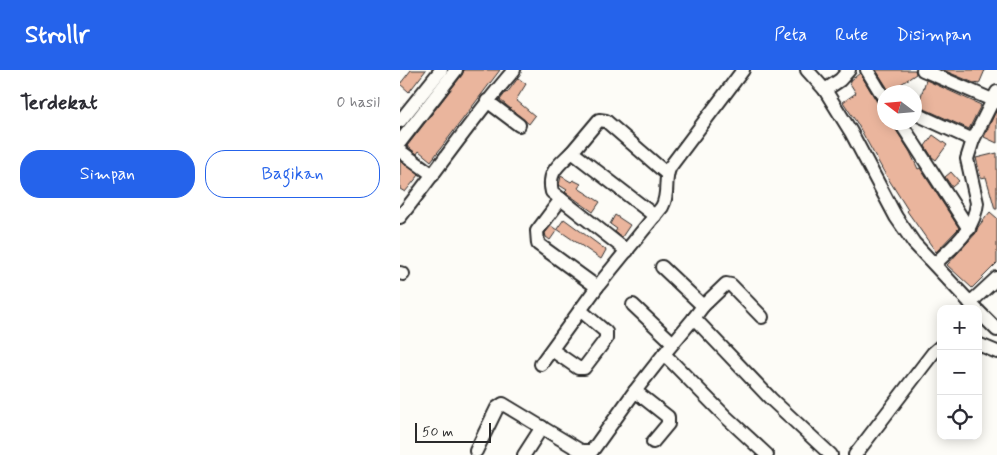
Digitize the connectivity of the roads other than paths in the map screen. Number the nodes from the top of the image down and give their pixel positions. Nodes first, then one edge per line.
1 (441, 70) edge
2 (456, 70) edge
3 (514, 70) edge
4 (743, 70) edge
5 (807, 70) edge
6 (850, 70) edge
7 (867, 70) edge
8 (923, 70) edge
9 (877, 86) edge
10 (825, 90) junction
11 (996, 98) edge
12 (487, 101) junction
13 (410, 108) edge
14 (922, 117) edge
15 (400, 122) edge
16 (519, 125) dead end
17 (905, 130) edge
18 (973, 140) junction
19 (400, 142) edge
20 (400, 150) edge
21 (572, 152) junction
22 (667, 174) junction
23 (433, 175) junction
24 (561, 199) junction
25 (655, 216) junction
26 (400, 217) edge
27 (969, 230) junction
28 (627, 251) junction
29 (935, 264) junction
30 (662, 267) dead end
31 (997, 278) edge
32 (597, 287) junction
33 (633, 305) dead end
34 (972, 305) edge
35 (977, 305) edge
36 (703, 306) junction
37 (580, 310) junction
38 (982, 315) edge
39 (762, 317) dead end
40 (694, 318) junction
41 (997, 330) edge
42 (672, 342) junction
43 (982, 346) edge
44 (552, 350) junction
45 (937, 350) edge
46 (997, 352) edge
47 (664, 354) junction
48 (541, 364) dead end
49 (634, 391) junction
50 (542, 427) junction
51 (653, 442) dead end
52 (476, 451) dead end
53 (524, 455) edge
54 (767, 455) edge
55 (831, 455) edge
56 (855, 455) edge

1 - 13 street
2 - 13 street
3 - 12 street
4 - 22 street
5 - 10 street
6 - 10 street
7 - 9 street
8 - 11 street
10 - 29 street
11 - 18 street
12 - 16 street
12 - 23 street
13 - 15 street
13 - 19 street
14 - 18 street
17 - 27 street
18 - 27 street
20 - 23 street
21 - 22 street
21 - 24 street
21 - 25 street
22 - 25 street
23 - 26 street
24 - 28 street
24 - 32 street
25 - 28 street
27 - 29 street
28 - 32 street
29 - 34 street
30 - 36 street
31 - 35 street
32 - 37 street
33 - 42 street
36 - 39 street
36 - 40 street
37 - 44 street
37 - 44 street
38 - 41 street
40 - 42 street
40 - 55 street
42 - 47 street
43 - 46 street
44 - 48 street
45 - 56 street
47 - 49 street
47 - 54 street
49 - 50 street
49 - 51 street
50 - 52 street
50 - 53 street

